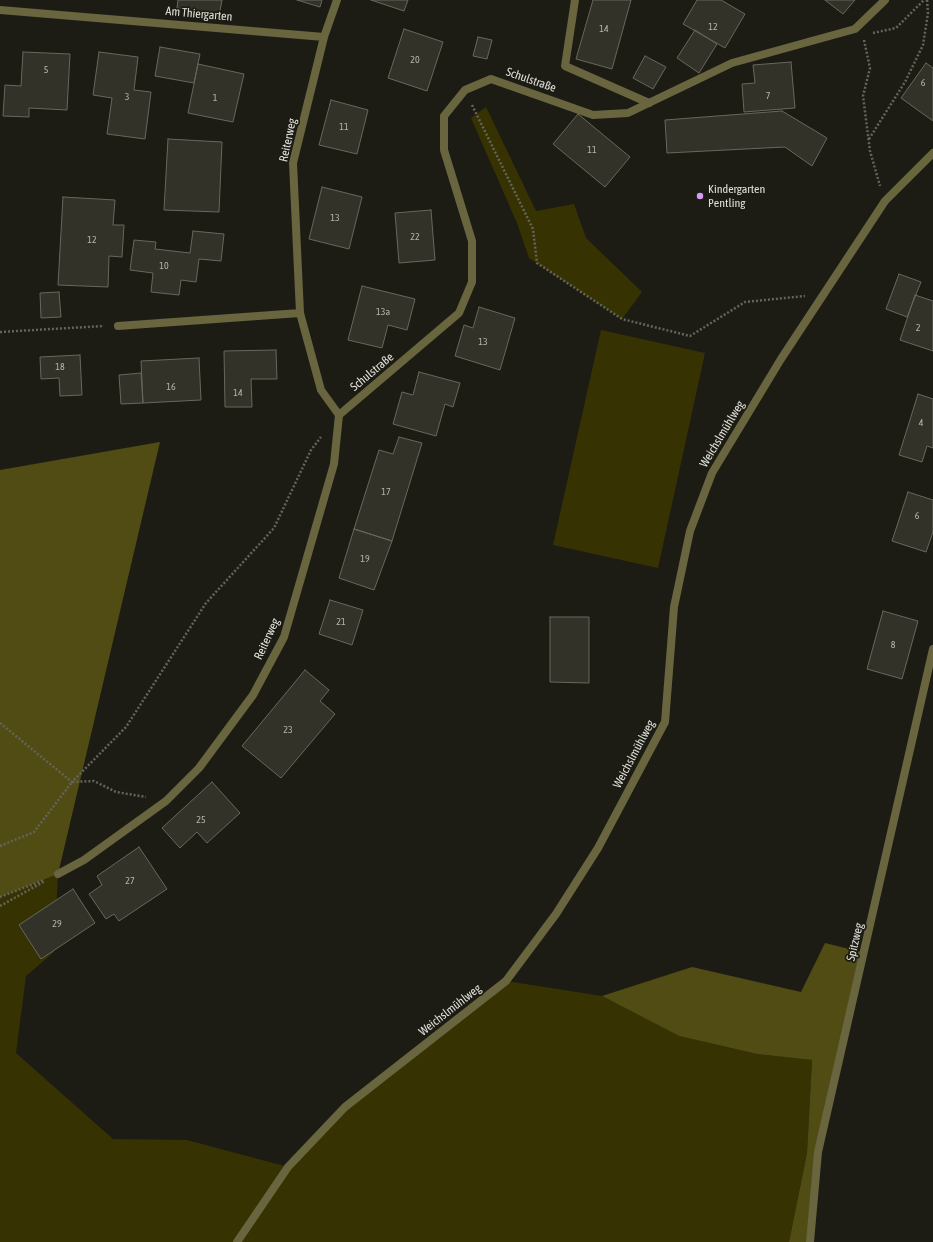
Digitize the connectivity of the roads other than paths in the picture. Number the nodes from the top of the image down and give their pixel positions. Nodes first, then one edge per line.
1 (337, 0) edge
2 (575, 0) edge
3 (884, 0) edge
4 (0, 10) edge
5 (324, 37) junction
6 (649, 103) junction
7 (933, 153) edge
8 (300, 313) junction
9 (118, 326) road end
10 (338, 415) junction
11 (933, 649) edge
12 (58, 874) road end
13 (237, 1242) edge
14 (810, 1242) edge

1 - 5 street, Reiterweg
2 - 6 street
3 - 6 street, Schulstraße
4 - 5 street, Am Thiergarten
5 - 8 street, Reiterweg
6 - 10 street, Schulstraße
7 - 13 street, Weichslmühlweg
8 - 9 street
8 - 10 street, Reiterweg
10 - 12 street, Reiterweg
11 - 14 street, Spitzweg

